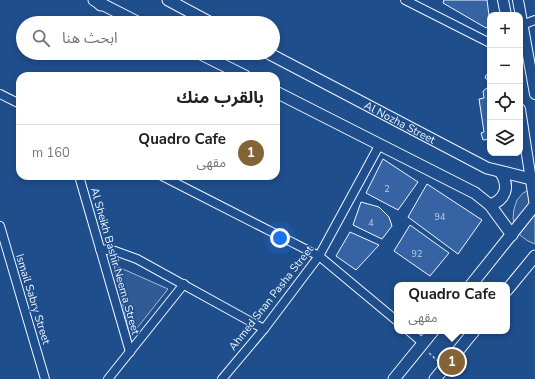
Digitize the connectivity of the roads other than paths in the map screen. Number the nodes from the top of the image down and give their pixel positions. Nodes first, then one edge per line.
1 (168, 0) edge
2 (405, 0) edge
3 (503, 0) edge
4 (518, 0) edge
5 (97, 1) edge
6 (505, 12) edge
7 (520, 12) edge
8 (126, 16) edge
9 (198, 16) edge
10 (535, 20) edge
11 (523, 25) edge
12 (523, 30) edge
13 (487, 41) edge
14 (280, 59) edge
15 (213, 60) edge
16 (237, 72) edge
17 (0, 94) edge
18 (280, 94) edge
19 (535, 94) edge
20 (16, 102) edge
21 (522, 120) edge
22 (380, 144) junction
23 (501, 173) junction
24 (532, 179) edge
25 (81, 180) edge
26 (170, 180) edge
27 (490, 205) junction
28 (535, 206) edge
29 (0, 226) edge
30 (512, 235) junction
31 (100, 249) junction
32 (319, 256) junction
33 (535, 256) edge
34 (473, 282) edge
35 (184, 284) junction
36 (510, 286) edge
37 (394, 318) edge
38 (264, 329) junction
39 (412, 334) edge
40 (431, 334) edge
41 (472, 334) edge
42 (422, 345) junction
43 (130, 352) junction
44 (45, 379) edge
45 (108, 379) edge
46 (222, 379) edge
47 (394, 379) edge
48 (435, 379) edge

1 - 9 main road
2 - 13 street
3 - 6 street
4 - 7 street
5 - 8 main road
10 - 11 street
12 - 19 street
14 - 23 main road, Al Nozha Street
15 - 16 main road
17 - 20 street
18 - 22 main road
21 - 24 street
22 - 27 main road
22 - 32 street, Ahmed Snan Pasha Street
23 - 24 main road, Al Nozha Street
23 - 27 main road
24 - 28 street
25 - 31 street, Al Sheikh Bashir Neema Street
26 - 32 street
27 - 30 main road
28 - 30 main road
29 - 44 street, Ismail Sabry Street
30 - 34 main road
31 - 35 street
31 - 43 street, Al Sheikh Bashir Neema Street
32 - 37 street
32 - 38 street, Ahmed Snan Pasha Street
33 - 36 main road
35 - 38 street
35 - 43 street
38 - 46 street, Ahmed Snan Pasha Street
39 - 42 street
40 - 42 main road
41 - 48 main road
42 - 47 main road
43 - 45 street

